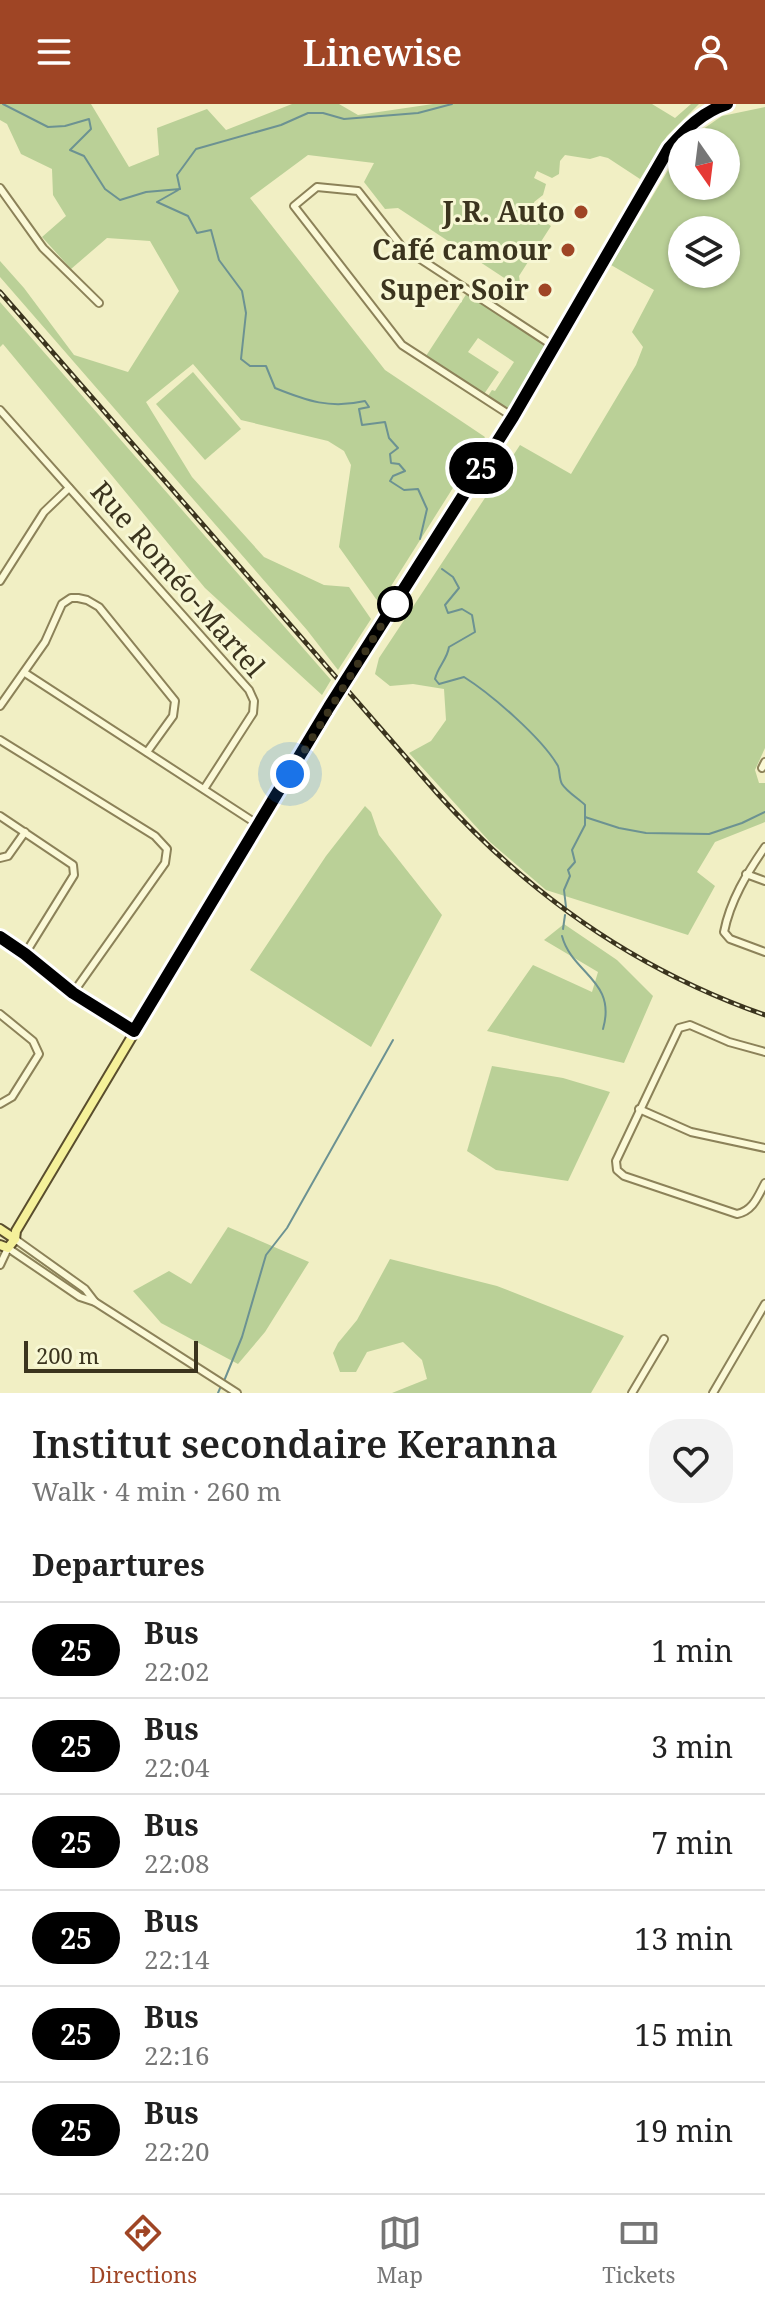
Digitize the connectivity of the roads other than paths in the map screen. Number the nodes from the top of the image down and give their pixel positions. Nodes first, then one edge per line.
1 (727, 104) edge
2 (711, 106) edge
3 (0, 188) edge
4 (99, 303) dead end
5 (555, 347) junction
6 (0, 410) edge
7 (513, 417) junction
8 (69, 488) junction
9 (0, 581) edge
10 (25, 673) junction
11 (0, 706) edge
12 (0, 740) edge
13 (147, 752) junction
14 (204, 789) junction
15 (0, 816) edge
16 (260, 826) junction
17 (25, 832) junction
18 (765, 847) edge
19 (0, 858) edge
20 (746, 874) junction
21 (765, 881) edge
22 (0, 937) edge
23 (765, 952) edge
24 (25, 954) junction
25 (73, 993) junction
26 (0, 1014) edge
27 (134, 1031) junction
28 (765, 1052) edge
29 (0, 1104) edge
30 (639, 1109) junction
31 (765, 1148) edge
32 (765, 1183) edge
33 (0, 1229) edge
34 (15, 1239) junction
35 (4, 1247) edge
36 (0, 1265) edge
37 (95, 1302) junction
38 (765, 1304) edge
39 (664, 1339) dead end
40 (237, 1393) edge
41 (632, 1393) edge
42 (713, 1393) edge

1 - 2 main road
2 - 5 main road
3 - 4 street
5 - 7 main road
5 - 7 street
6 - 8 street, Rue Roméo-Martel
7 - 16 main road
8 - 9 street
8 - 14 street, Rue Roméo-Martel
10 - 11 street
10 - 13 street
10 - 13 street
12 - 25 street
13 - 14 street
14 - 16 street
15 - 17 street
16 - 27 main road
17 - 19 street
17 - 24 street
18 - 20 street
20 - 21 street
20 - 23 street
22 - 24 street
24 - 25 street
25 - 27 street
26 - 29 street
27 - 34 main road
28 - 30 street
30 - 31 street
30 - 32 street
33 - 34 main road
34 - 35 main road
34 - 37 street
35 - 36 street
35 - 37 street
37 - 40 street
38 - 42 street
39 - 41 street

